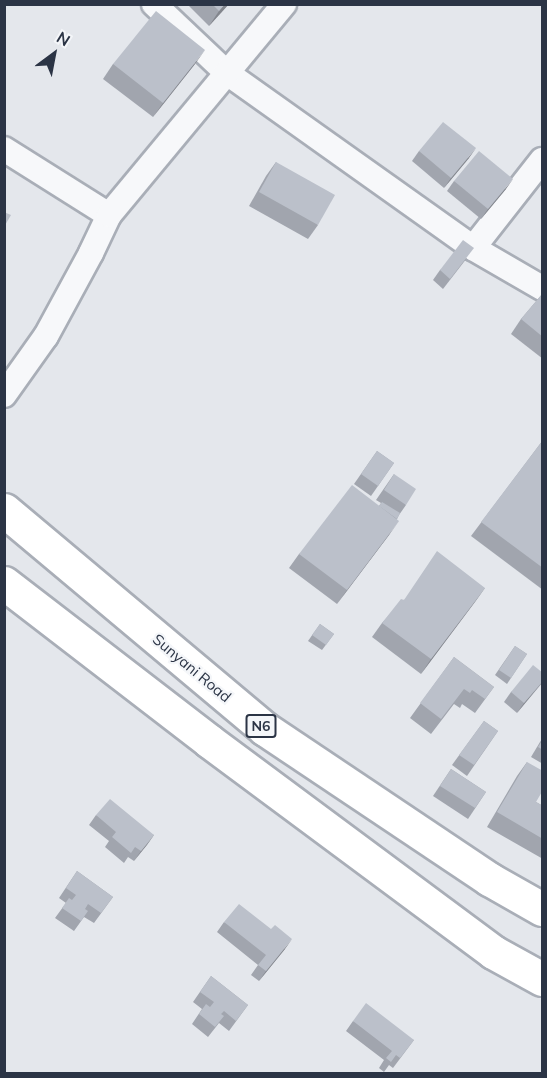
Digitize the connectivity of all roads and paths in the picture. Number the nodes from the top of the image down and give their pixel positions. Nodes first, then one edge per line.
1 (154, 4) edge
2 (284, 4) edge
3 (227, 73) junction
4 (4, 149) edge
5 (543, 160) edge
6 (109, 214) junction
7 (472, 248) junction
8 (543, 288) edge
9 (4, 395) edge
10 (4, 510) edge
11 (4, 583) edge
12 (543, 909) edge
13 (543, 979) edge

1 - 3 street
2 - 3 street
3 - 6 street
3 - 7 street
4 - 6 street
5 - 7 street
6 - 9 street
7 - 8 street
10 - 12 main road, Sunyani Road / N6
11 - 13 main road

